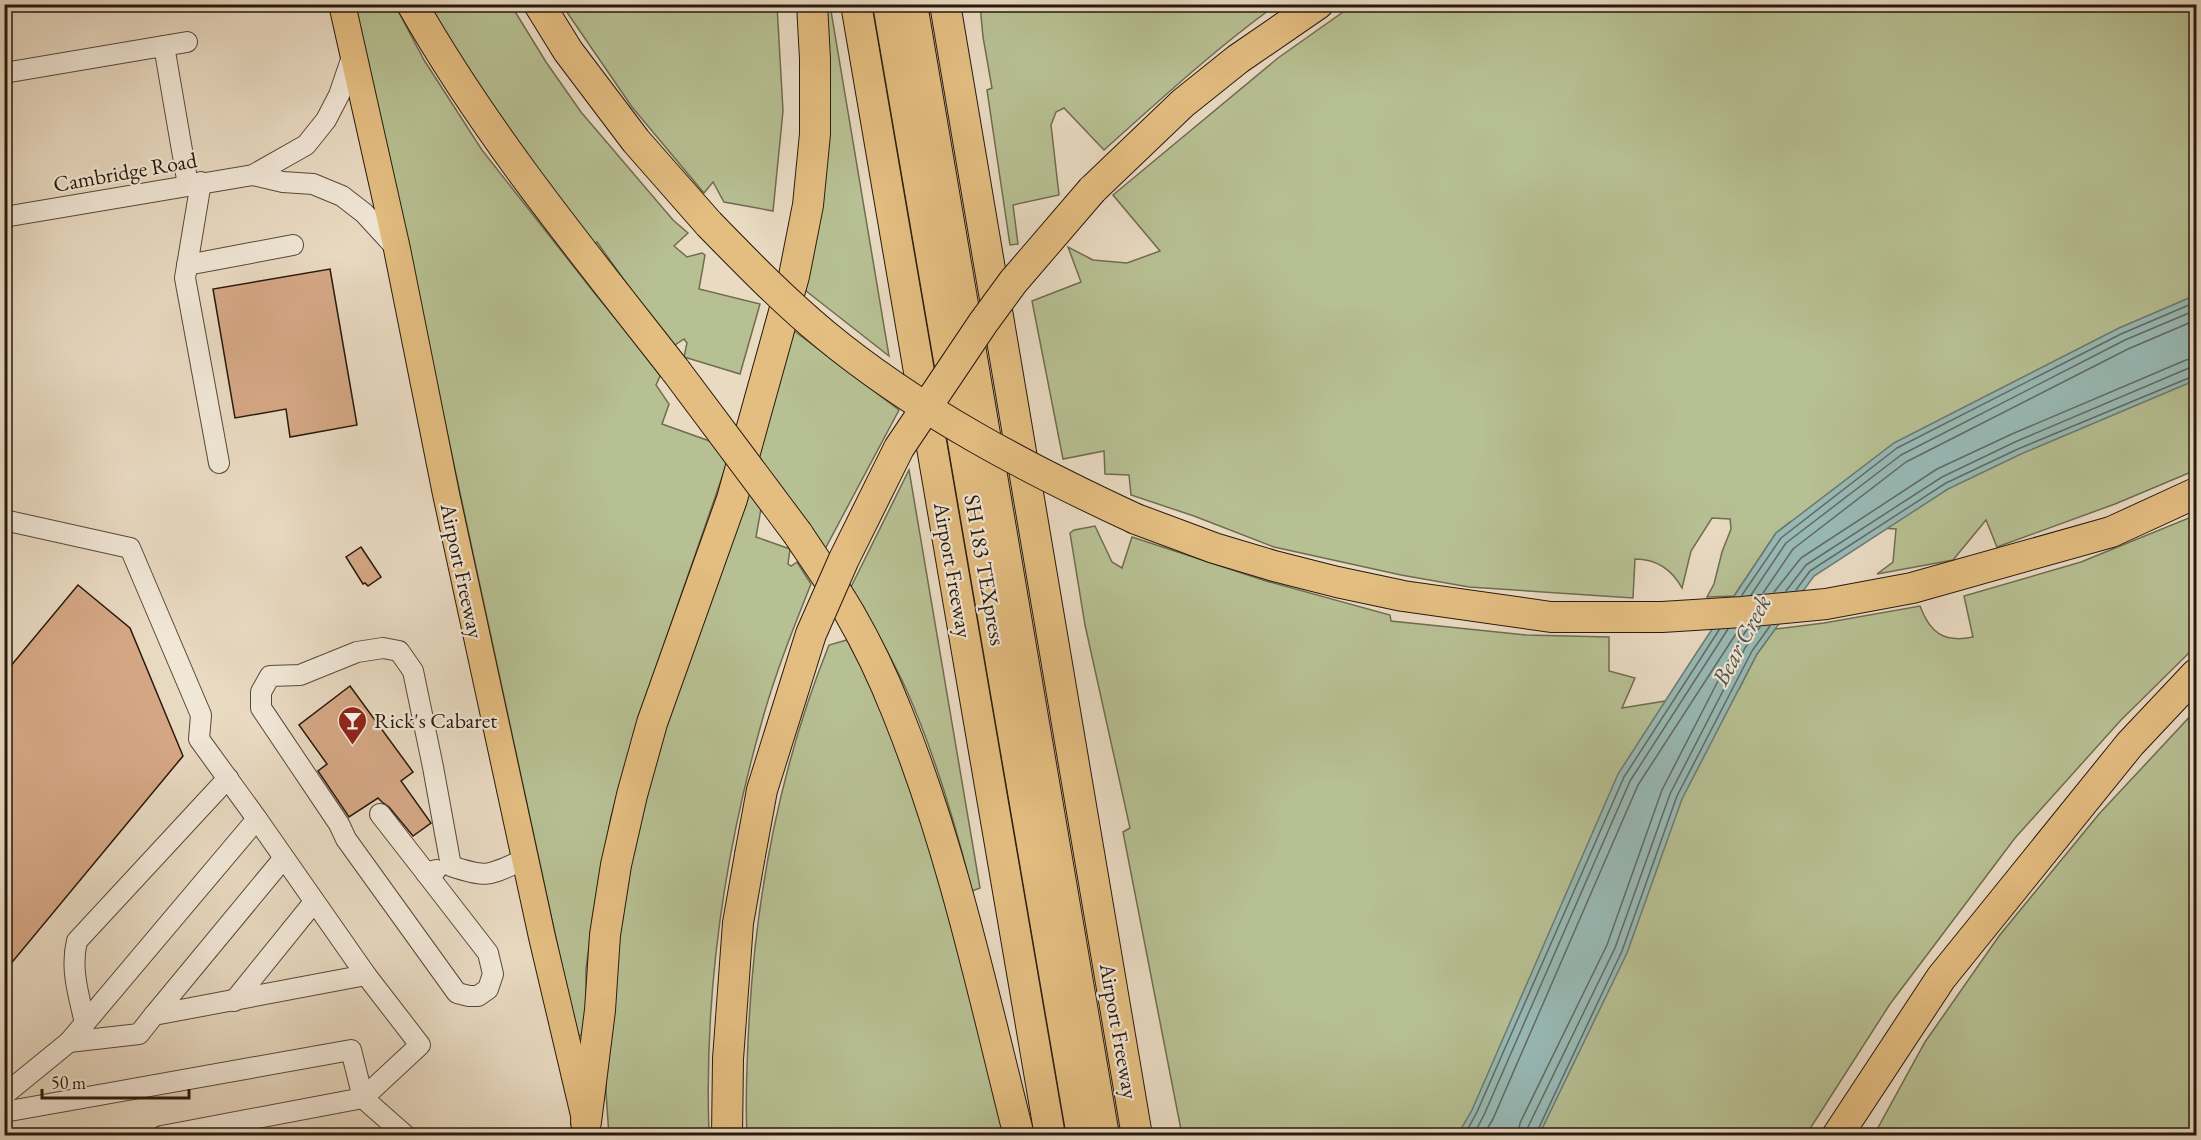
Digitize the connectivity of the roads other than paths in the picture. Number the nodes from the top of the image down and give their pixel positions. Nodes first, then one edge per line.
1 (342, 4) edge
2 (412, 4) edge
3 (539, 4) edge
4 (812, 4) edge
5 (856, 4) edge
6 (888, 4) edge
7 (912, 4) edge
8 (1318, 4) edge
9 (946, 8) edge
10 (187, 42) dead end
11 (164, 46) junction
12 (353, 54) junction
13 (4, 74) edge
14 (253, 175) junction
15 (195, 183) junction
16 (4, 217) edge
17 (293, 246) dead end
18 (397, 249) junction
19 (187, 265) junction
20 (219, 463) dead end
21 (2196, 493) edge
22 (4, 520) edge
23 (2196, 675) edge
24 (228, 778) junction
25 (380, 814) dead end
26 (256, 819) junction
27 (284, 859) junction
28 (525, 859) junction
29 (451, 866) junction
30 (426, 873) junction
31 (314, 902) junction
32 (366, 975) junction
33 (234, 1001) junction
34 (154, 1015) junction
35 (85, 1023) junction
36 (69, 1042) junction
37 (4, 1095) edge
38 (363, 1098) junction
39 (4, 1112) edge
40 (587, 1129) edge
41 (162, 1136) edge
42 (406, 1136) edge
43 (727, 1136) edge
44 (1019, 1136) edge
45 (1050, 1136) edge
46 (1082, 1136) edge
47 (1104, 1136) edge
48 (1137, 1136) edge
49 (1837, 1136) edge

1 - 12 main road, Airport Freeway
2 - 44 highway, bridge
3 - 21 highway, bridge
4 - 40 highway
5 - 45 highway, Airport Freeway
6 - 46 highway, SH 183 TEXpress
7 - 47 highway, SH 183 TEXpress
8 - 43 highway, bridge
9 - 48 highway, Airport Freeway
10 - 11 street
11 - 13 street
11 - 15 street
12 - 14 street, Cambridge Road
12 - 18 main road, Airport Freeway
14 - 15 street, Cambridge Road
14 - 18 street, Cambridge Road
15 - 16 street, Cambridge Road
15 - 19 street
17 - 19 street
18 - 28 main road, Airport Freeway
19 - 20 street
22 - 24 street
23 - 49 highway
24 - 26 street
24 - 35 street
25 - 30 street
26 - 27 street
26 - 35 street
27 - 31 street
27 - 34 street
28 - 29 street
28 - 40 main road, Airport Freeway
29 - 30 street
29 - 30 street
31 - 32 street
31 - 33 street
32 - 33 street
32 - 38 street
33 - 34 street
34 - 36 street
35 - 36 street
36 - 37 street
38 - 39 street
38 - 41 street
38 - 42 street

